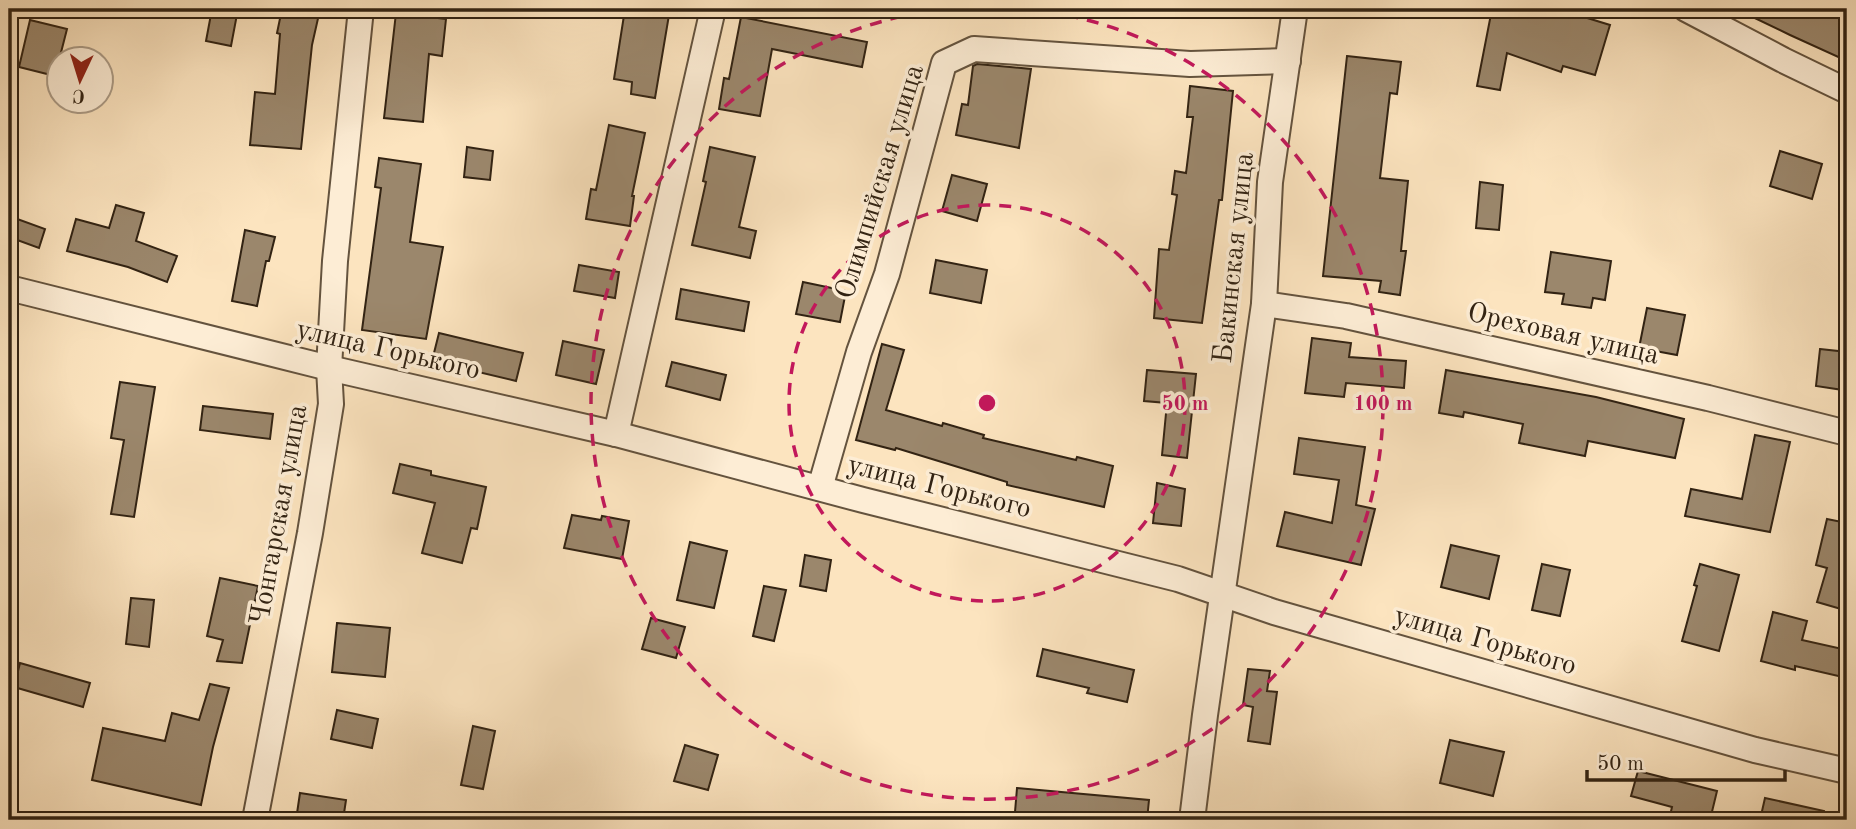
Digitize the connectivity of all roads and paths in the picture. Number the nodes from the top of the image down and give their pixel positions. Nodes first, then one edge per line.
1 (361, 9) edge
2 (713, 9) edge
3 (1295, 9) edge
4 (1686, 9) edge
5 (1288, 61) junction
6 (1847, 91) edge
7 (9, 288) edge
8 (1264, 304) junction
9 (329, 368) junction
10 (1847, 433) edge
11 (616, 434) junction
12 (820, 488) junction
13 (1223, 596) junction
14 (1847, 771) edge
15 (255, 820) edge
16 (1192, 820) edge

1 - 9 street, Чонгарская улица
2 - 11 street
3 - 5 street, Бакинская улица
4 - 6 street
5 - 8 street, Бакинская улица
5 - 12 street, Олимпийская улица
7 - 9 street, улица Горького
8 - 10 street, Ореховая улица
8 - 13 street, Бакинская улица
9 - 11 street, улица Горького
9 - 15 street, Чонгарская улица
11 - 12 street, улица Горького
12 - 13 street, улица Горького
13 - 14 street, улица Горького
13 - 16 street, Бакинская улица

